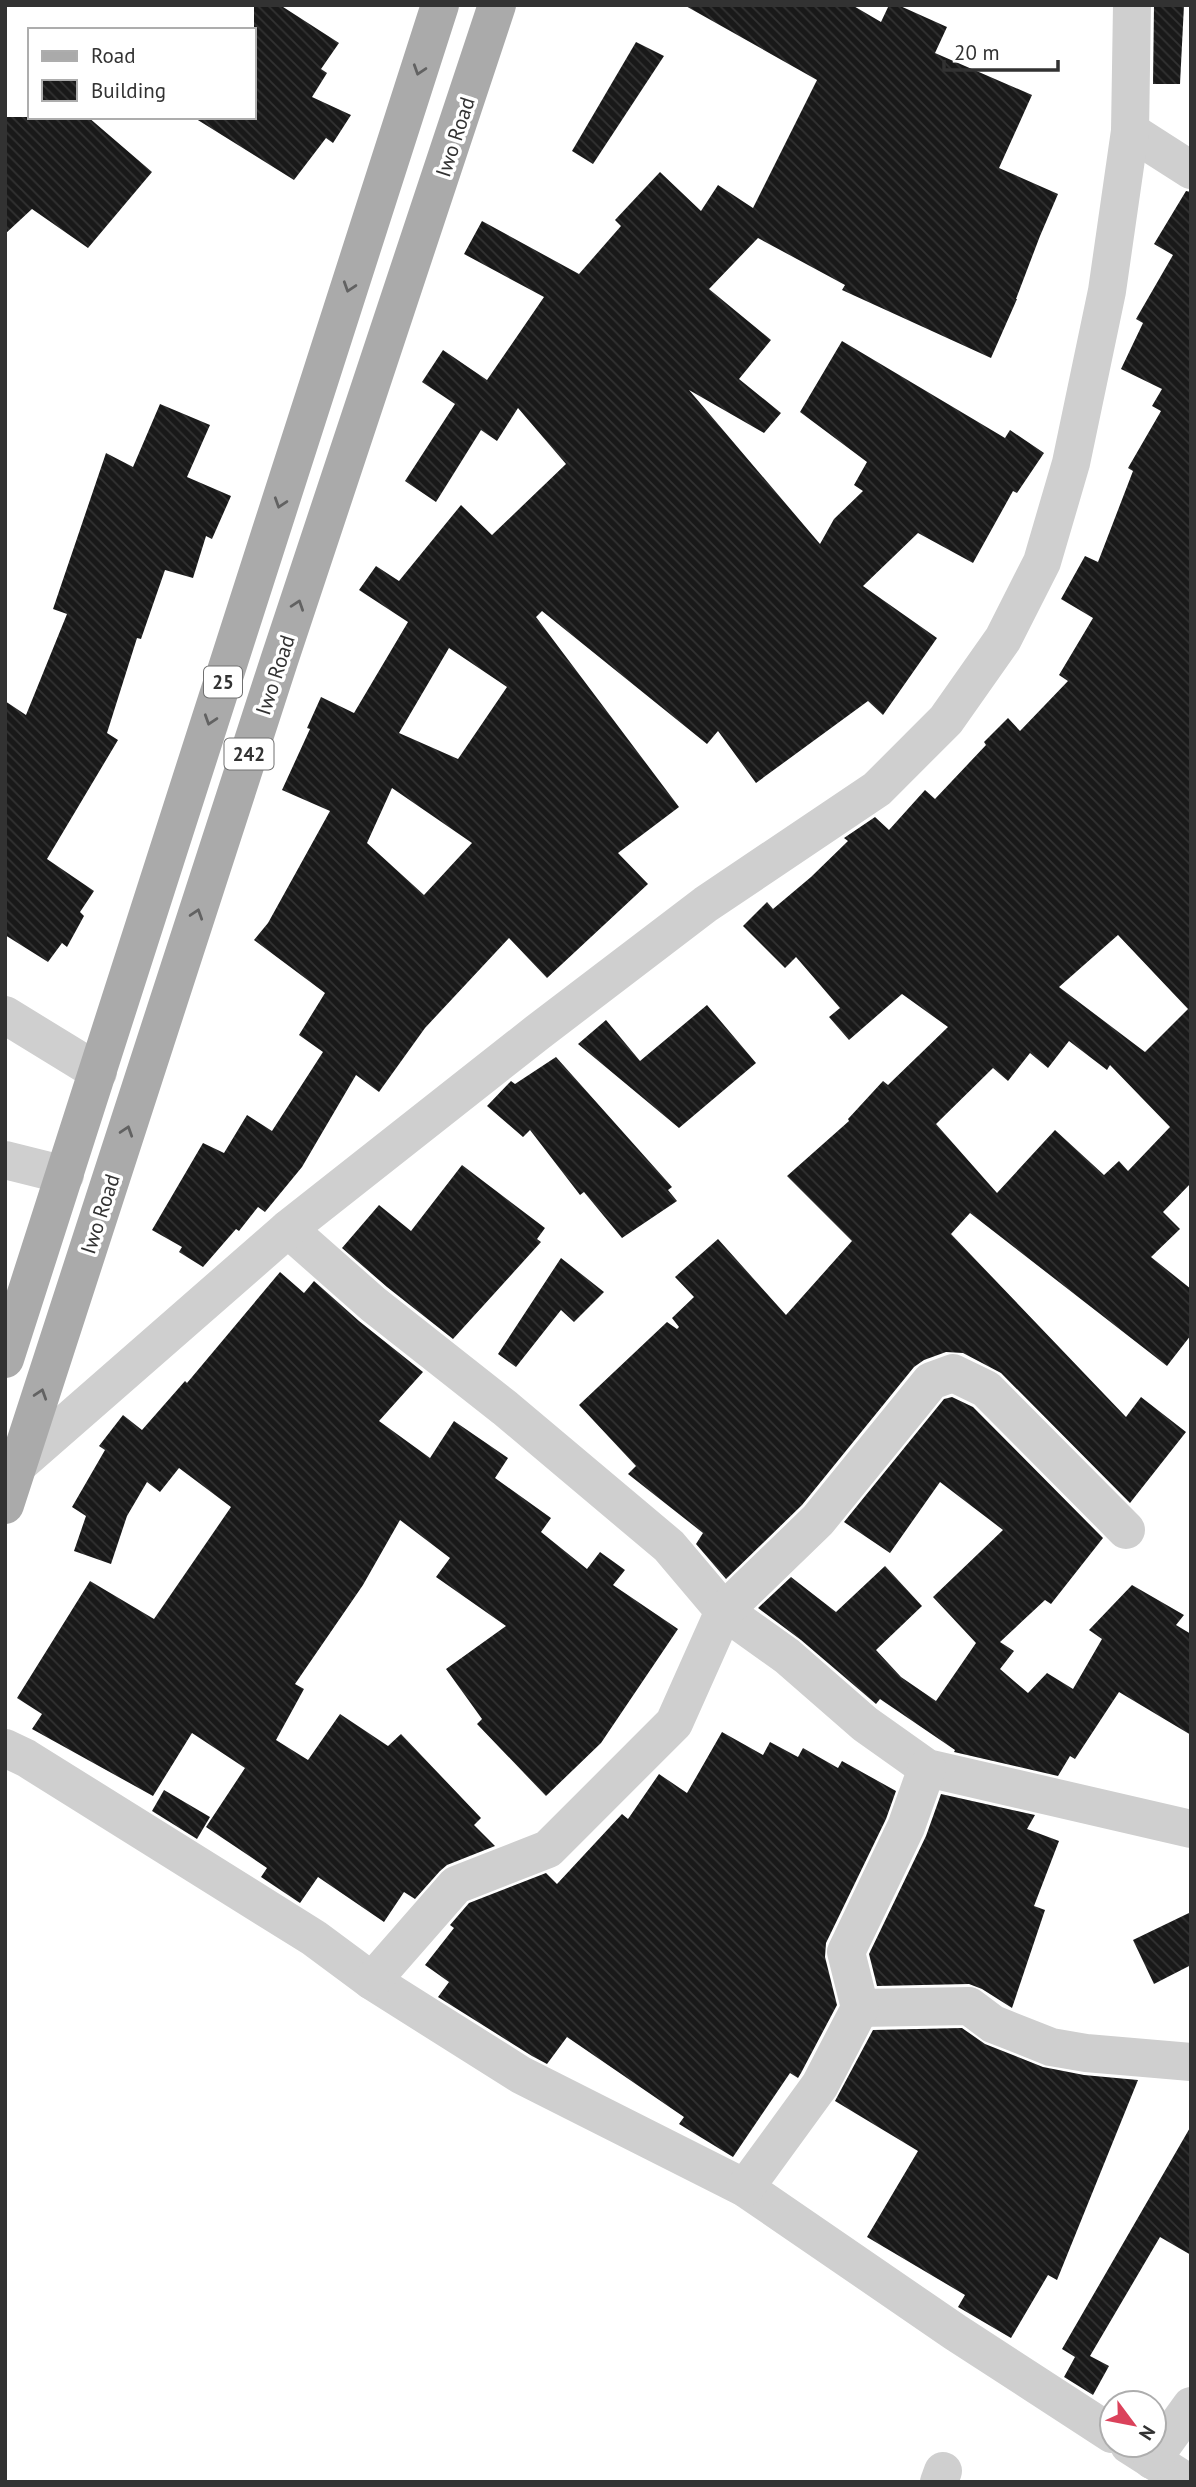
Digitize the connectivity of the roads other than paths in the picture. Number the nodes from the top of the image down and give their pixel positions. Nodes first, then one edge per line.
1 (440, 5) edge
2 (497, 5) edge
3 (1132, 5) edge
4 (406, 108) junction
5 (460, 124) junction
6 (1130, 131) junction
7 (1191, 170) edge
8 (5, 1015) edge
9 (98, 1072) junction
10 (5, 1160) edge
11 (65, 1175) junction
12 (288, 1229) junction
13 (16, 1284) edge
14 (5, 1359) edge
15 (18, 1465) junction
16 (5, 1505) edge
17 (1126, 1530) dead end
18 (724, 1611) junction
19 (5, 1748) edge
20 (927, 1768) junction
21 (1191, 1829) edge
22 (372, 1981) junction
23 (860, 2008) junction
24 (1191, 2062) edge
25 (745, 2188) junction
26 (1191, 2406) edge
27 (1098, 2425) edge
28 (1168, 2427) edge
29 (1151, 2459) edge
30 (1187, 2482) edge

1 -> 4 main road, 25
2 - 5 main road, Iwo Road / 242
3 - 6 street
4 - 5 main road
4 -> 9 main road, 25
15 -> 5 main road, Iwo Road / 242
6 - 7 street
6 - 12 street
8 - 9 street
9 - 11 main road, 25
10 - 11 street
11 - 13 main road, 25
12 - 15 street
12 - 18 street
13 - 14 main road, 25
15 - 16 main road, Iwo Road / 242
17 - 18 street
18 - 20 street
18 - 22 street
19 - 22 street
20 - 21 street
20 - 23 street
22 - 25 street
23 - 24 street
23 - 25 street
25 - 27 street
26 - 28 street
29 - 30 street

